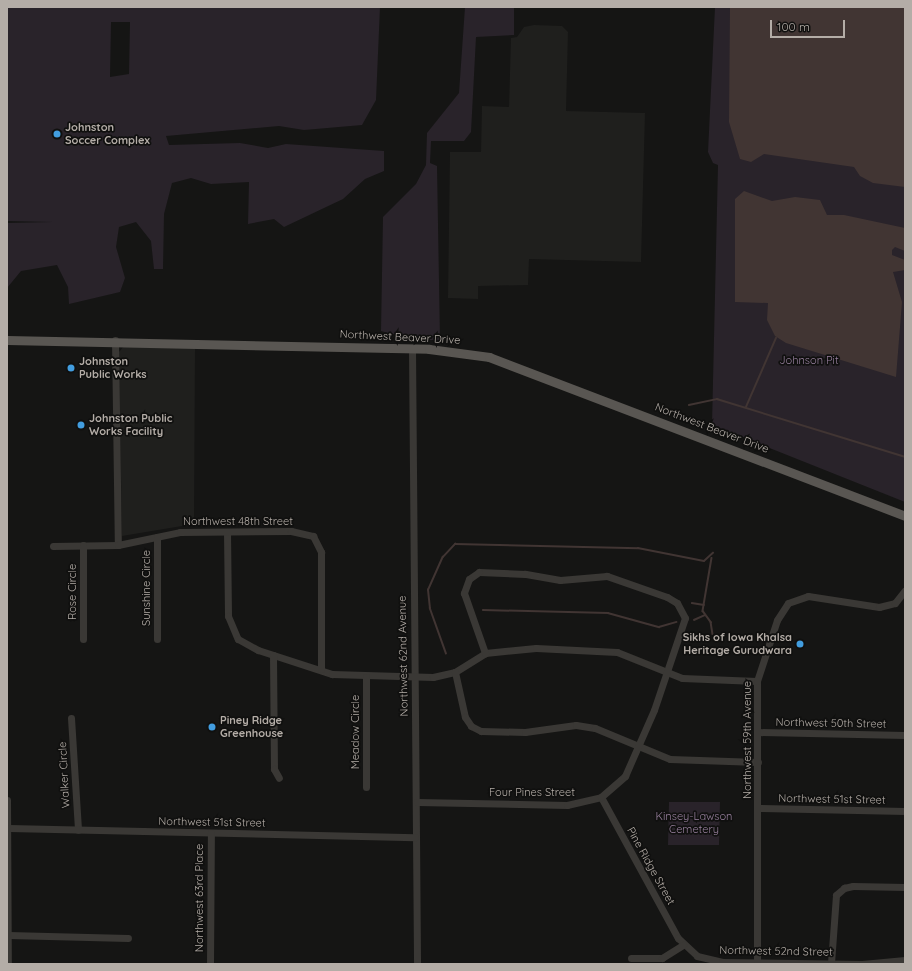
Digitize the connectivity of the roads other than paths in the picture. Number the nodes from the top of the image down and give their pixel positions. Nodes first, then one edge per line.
1 (7, 340) edge
2 (115, 340) junction
3 (412, 348) junction
4 (905, 516) edge
5 (227, 532) junction
6 (157, 537) junction
7 (83, 545) junction
8 (118, 545) junction
9 (53, 546) dead end
10 (905, 590) edge
11 (83, 639) dead end
12 (157, 639) dead end
13 (485, 653) junction
14 (273, 655) junction
15 (321, 669) junction
16 (455, 672) junction
17 (667, 675) junction
18 (366, 678) junction
19 (414, 679) junction
20 (757, 681) junction
21 (71, 718) dead end
22 (757, 732) junction
23 (905, 735) edge
24 (638, 746) junction
25 (758, 762) junction
26 (279, 778) dead end
27 (366, 787) dead end
28 (601, 797) junction
29 (7, 800) edge
30 (417, 802) junction
31 (758, 808) junction
32 (905, 811) edge
33 (9, 828) junction
34 (78, 830) junction
35 (211, 832) junction
36 (416, 837) junction
37 (905, 887) edge
38 (8, 935) edge
39 (128, 938) dead end
40 (683, 945) junction
41 (631, 958) dead end
42 (905, 960) edge
43 (757, 961) junction
44 (722, 963) edge
45 (832, 963) edge
46 (8, 964) edge
47 (210, 964) edge
48 (417, 964) edge

1 - 2 main road, Northwest Beaver Drive
2 - 3 main road, Northwest Beaver Drive
2 - 8 street
3 - 4 main road, Northwest Beaver Drive
3 - 19 street, Northwest 62nd Avenue
5 - 6 street, Northwest 48th Street
5 - 14 street
5 - 15 street, Northwest 48th Street
6 - 8 street, Northwest 48th Street
6 - 12 street, Sunshine Circle
7 - 8 street, Northwest 48th Street
7 - 9 street, Northwest 48th Street
7 - 11 street, Rose Circle
10 - 20 street, Northwest 59th Avenue
13 - 16 street
13 - 17 street
13 - 17 street, Four Pines Street
14 - 15 street
14 - 26 street
15 - 18 street
16 - 19 street
16 - 24 street
17 - 20 street
17 - 24 street, Four Pines Street
18 - 19 street
18 - 27 street, Meadow Circle
19 - 30 street, Northwest 62nd Avenue
20 - 22 street, Northwest 59th Avenue
21 - 34 street, Walker Circle
22 - 23 street, Northwest 50th Street
22 - 25 street, Northwest 59th Avenue
24 - 25 street
24 - 28 street, Four Pines Street
25 - 31 street, Northwest 59th Avenue
28 - 30 street, Four Pines Street
28 - 40 street, Pine Ridge Street
29 - 33 street
30 - 36 street, Northwest 62nd Avenue
31 - 32 street, Northwest 51st Street
31 - 43 street, Northwest 59th Avenue
33 - 34 street, Northwest 51st Street
33 - 38 street
34 - 35 street, Northwest 51st Street
35 - 36 street, Northwest 51st Street
35 - 47 street, Northwest 63rd Place
36 - 48 street, Northwest 62nd Avenue
37 - 45 street
38 - 39 street
38 - 46 street
40 - 41 street
40 - 44 street, Northwest 52nd Street
42 - 45 street, Northwest 52nd Street
43 - 44 street, Northwest 52nd Street
43 - 45 street, Northwest 52nd Street

